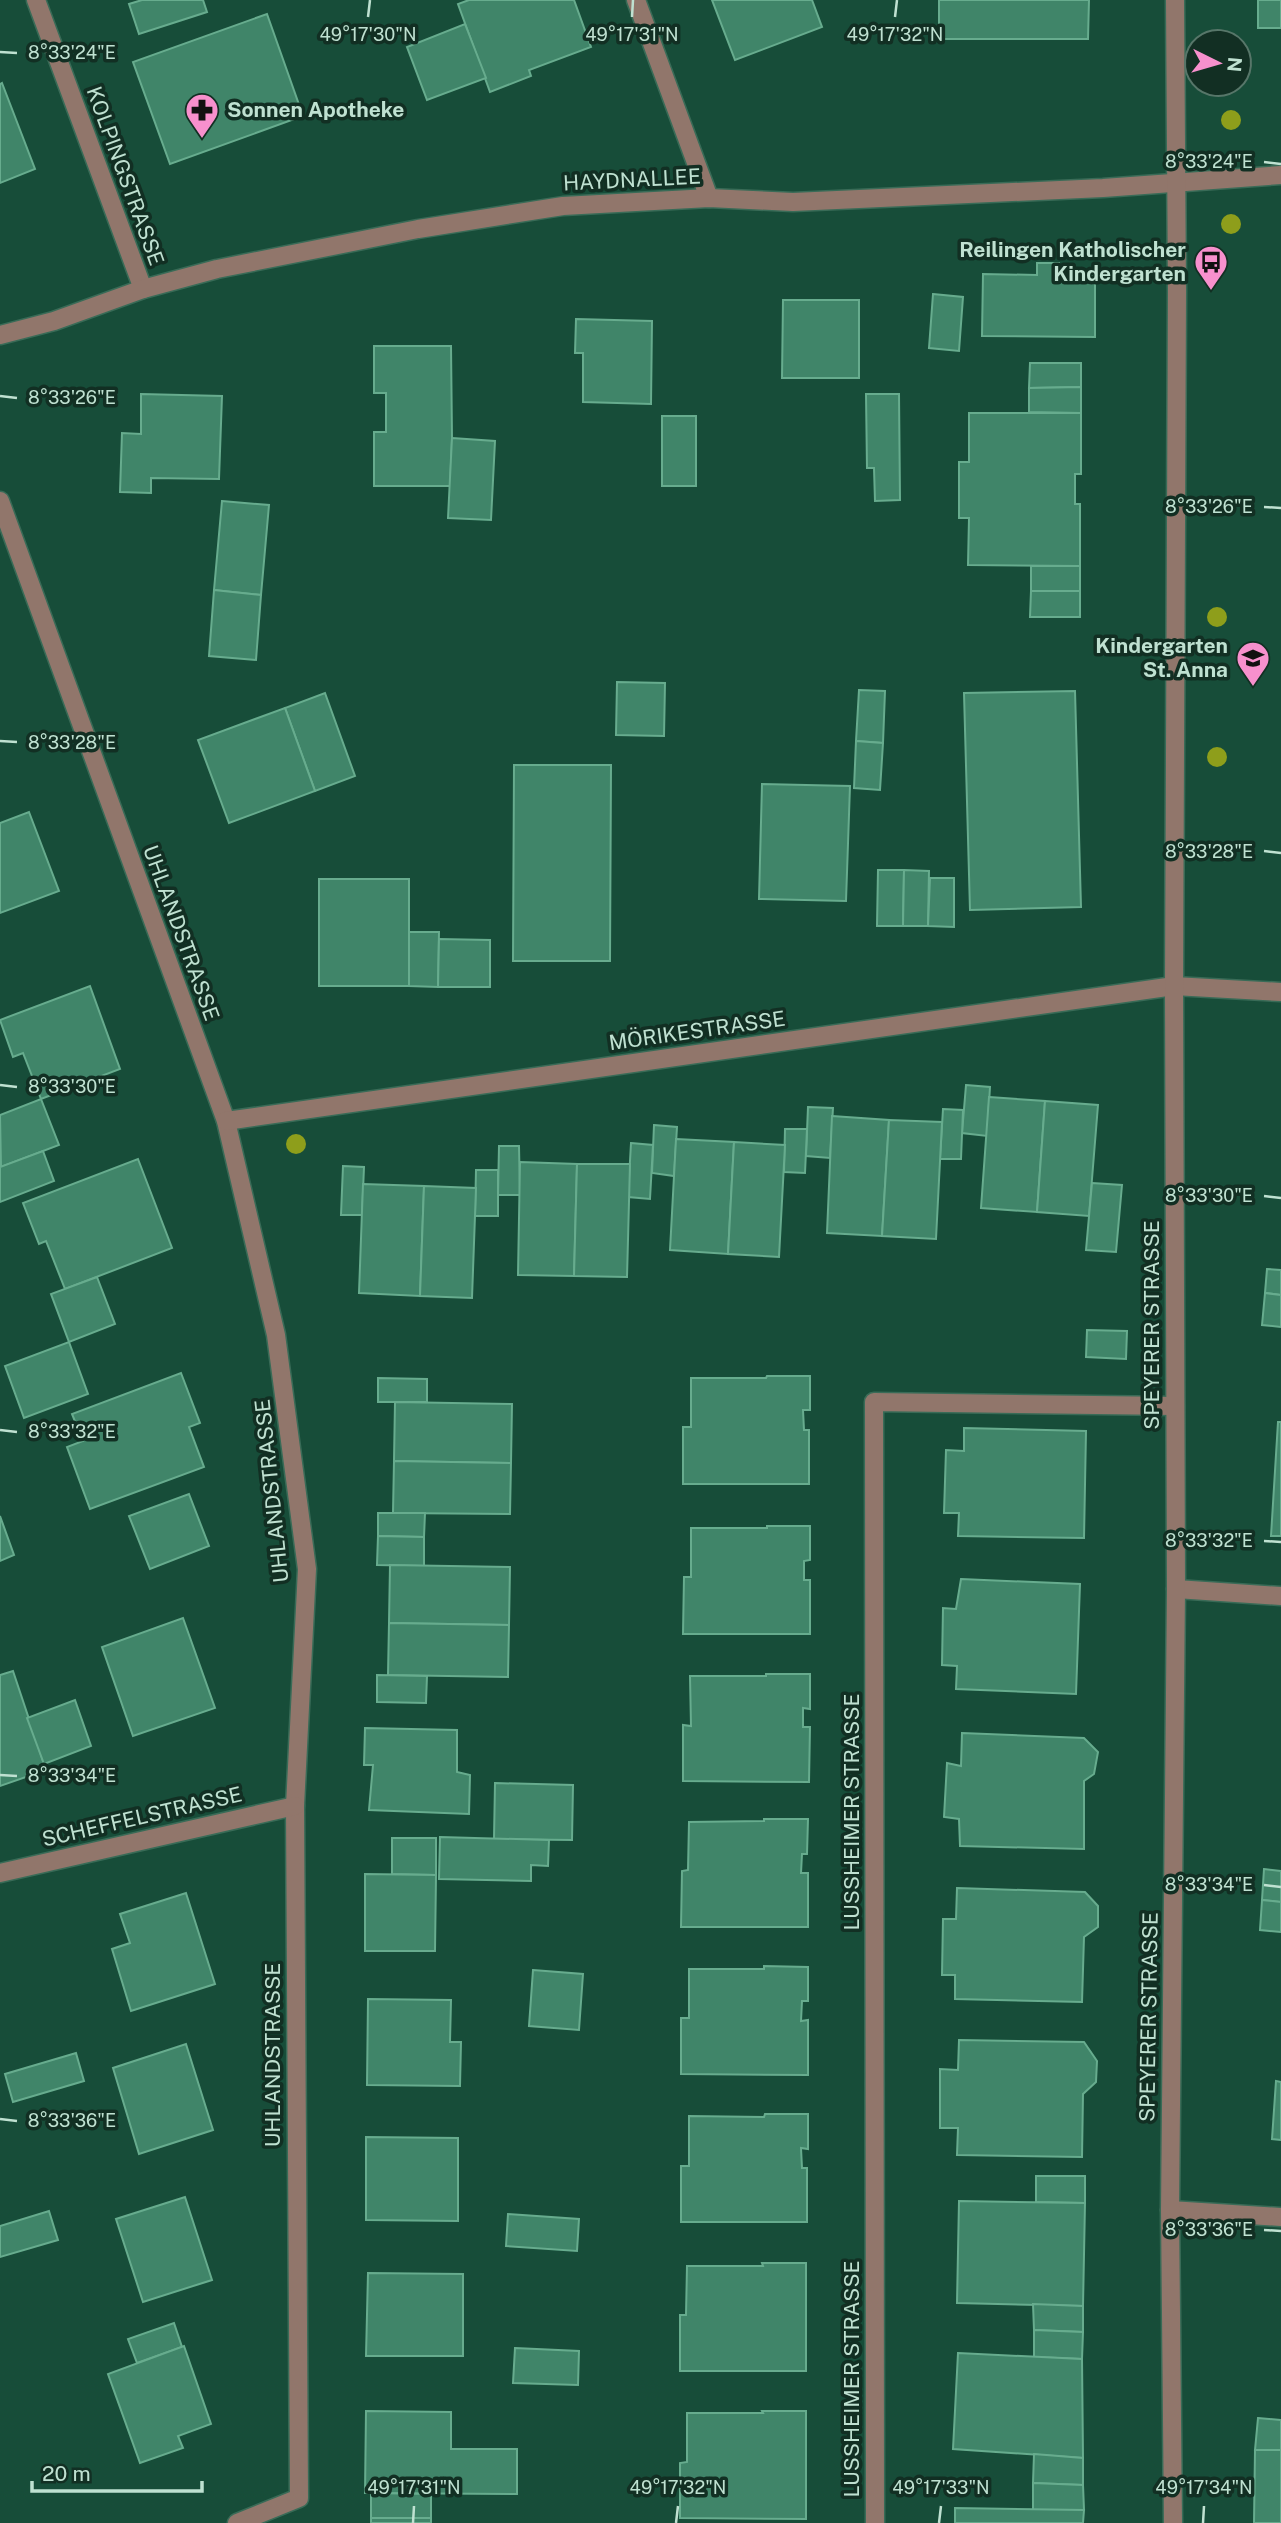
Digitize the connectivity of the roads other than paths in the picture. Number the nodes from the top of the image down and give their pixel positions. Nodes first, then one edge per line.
1 (36, 0) edge
2 (636, 0) edge
3 (1175, 0) edge
4 (1281, 175) edge
5 (1175, 183) junction
6 (709, 198) junction
7 (143, 289) junction
8 (0, 335) edge
9 (0, 501) edge
10 (1174, 986) junction
11 (1281, 992) edge
12 (226, 1121) junction
13 (1175, 1406) junction
14 (1176, 1589) junction
15 (1281, 1596) edge
16 (295, 1806) junction
17 (0, 1873) edge
18 (1170, 2210) junction
19 (1281, 2217) edge
20 (237, 2523) edge
21 (875, 2523) edge
22 (1173, 2523) edge

1 - 7 street, KOLPINGSTRASSE
2 - 6 street
3 - 5 street, SPEYERER STRASSE
4 - 5 street, HAYDNALLEE
5 - 6 street, HAYDNALLEE
5 - 10 street, SPEYERER STRASSE
6 - 7 street, HAYDNALLEE
7 - 8 street, HAYDNALLEE
9 - 12 street, UHLANDSTRASSE
10 - 11 street, MÖRIKESTRASSE
10 - 12 street, MÖRIKESTRASSE
10 - 13 street, SPEYERER STRASSE
12 - 16 street, UHLANDSTRASSE
13 - 14 street, SPEYERER STRASSE
13 - 21 street, LUSSHEIMER STRASSE
14 - 15 street
14 - 18 street, SPEYERER STRASSE
16 - 17 street, SCHEFFELSTRASSE
16 - 20 street, UHLANDSTRASSE
18 - 19 street
18 - 22 street, SPEYERER STRASSE

